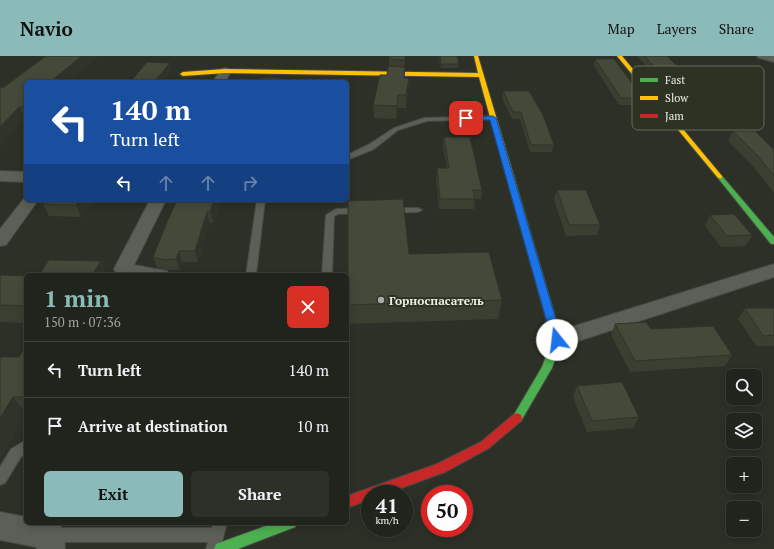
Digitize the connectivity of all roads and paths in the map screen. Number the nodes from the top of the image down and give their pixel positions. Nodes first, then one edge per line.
1 (476, 56) edge
2 (619, 56) edge
3 (763, 56) edge
4 (774, 59) edge
5 (225, 71) junction
6 (632, 72) edge
7 (183, 74) dead end
8 (481, 75) junction
9 (220, 80) edge
10 (493, 118) junction
11 (681, 130) edge
12 (349, 158) edge
13 (0, 176) edge
14 (24, 177) edge
15 (29, 202) edge
16 (157, 202) edge
17 (261, 202) edge
18 (418, 210) dead end
19 (367, 211) edge
20 (382, 211) edge
21 (0, 241) edge
22 (774, 242) edge
23 (774, 270) edge
24 (148, 273) edge
25 (252, 273) edge
26 (327, 273) edge
27 (557, 340) junction
28 (24, 447) edge
29 (0, 479) edge
30 (349, 501) edge
31 (282, 525) edge
32 (0, 526) edge
33 (52, 536) edge
34 (218, 539) edge

1 - 8 street
2 - 6 street
3 - 4 street
5 - 7 street
5 - 8 street
5 - 9 street
8 - 10 street
10 - 12 lane
10 - 27 street
11 - 22 street
13 - 14 street
15 - 21 street
16 - 24 street
17 - 25 lane
18 - 20 lane
19 - 26 lane
23 - 27 street
27 - 30 street
28 - 29 lane
31 - 34 street
32 - 33 street
33 - 34 lane

